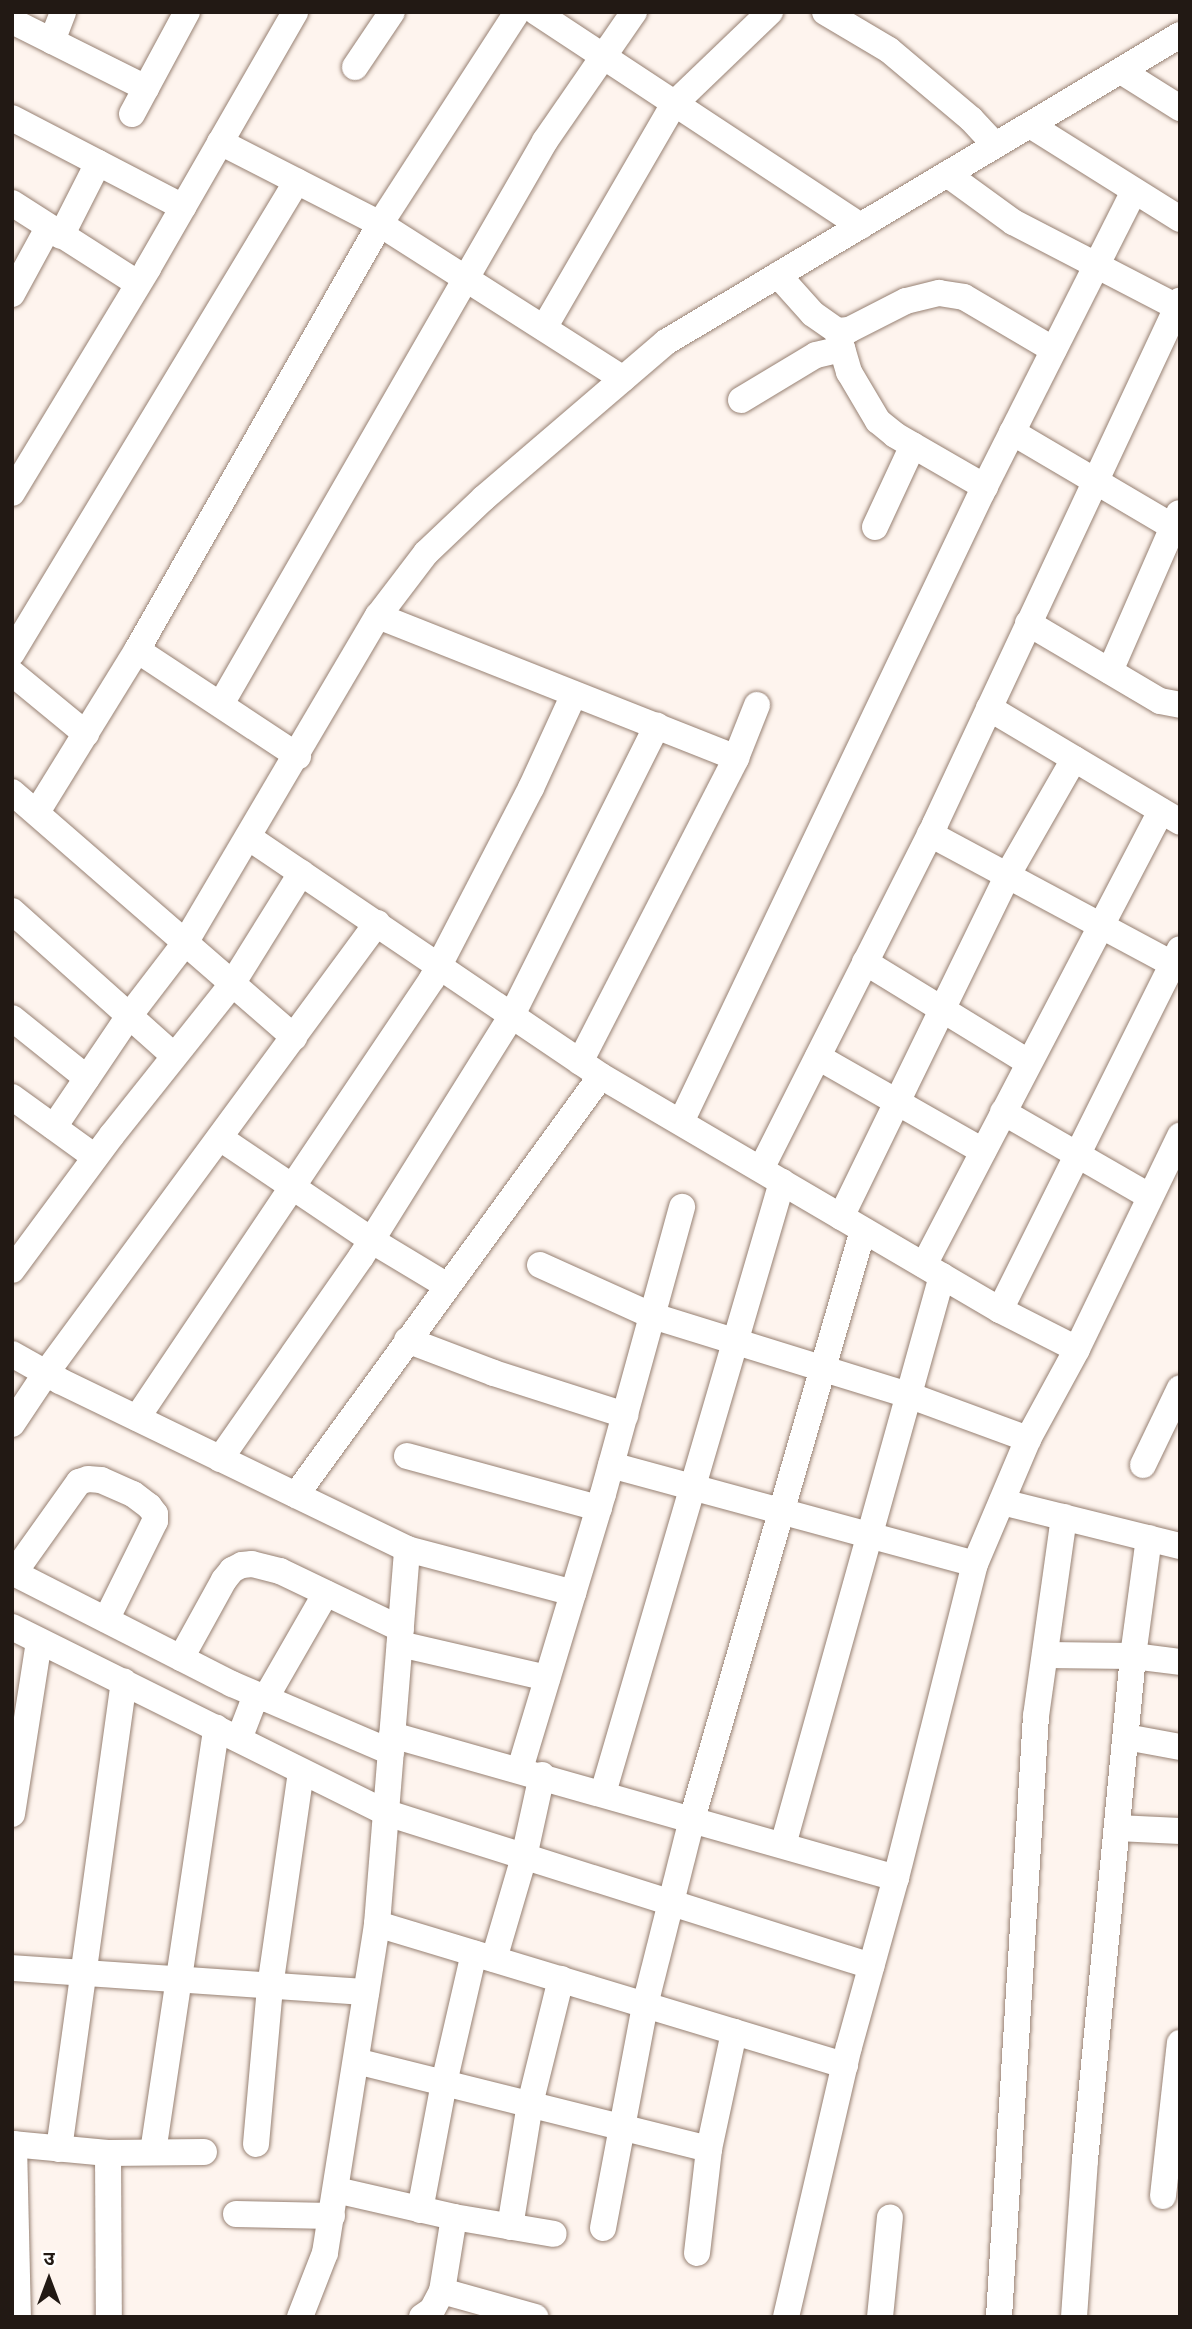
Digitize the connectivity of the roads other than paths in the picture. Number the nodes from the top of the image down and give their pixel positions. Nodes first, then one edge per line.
1 (63, 12) edge
2 (187, 12) edge
3 (295, 12) edge
4 (392, 12) edge
5 (517, 12) edge
6 (536, 12) edge
7 (634, 12) edge
8 (770, 12) edge
9 (825, 12) edge
10 (12, 21) edge
11 (1180, 35) edge
12 (52, 41) junction
13 (603, 58) junction
14 (355, 67) dead end
15 (1121, 71) junction
16 (146, 88) junction
17 (674, 104) junction
18 (1180, 108) edge
19 (132, 114) dead end
20 (12, 118) edge
21 (1030, 125) junction
22 (220, 142) junction
23 (995, 145) junction
24 (98, 163) junction
25 (947, 174) junction
26 (296, 181) junction
27 (1135, 191) junction
28 (12, 203) edge
29 (183, 207) junction
30 (1180, 219) edge
31 (380, 224) junction
32 (860, 226) junction
33 (55, 232) junction
34 (1096, 267) junction
35 (778, 275) junction
36 (466, 278) junction
37 (138, 283) junction
38 (12, 294) edge
39 (1178, 304) edge
40 (544, 328) junction
41 (839, 340) junction
42 (1054, 350) junction
43 (623, 379) junction
44 (741, 400) dead end
45 (1012, 432) junction
46 (913, 445) junction
47 (1094, 480) junction
48 (985, 487) junction
49 (12, 493) edge
50 (1177, 523) edge
51 (875, 527) dead end
52 (378, 617) junction
53 (1028, 623) junction
54 (138, 650) junction
55 (12, 653) edge
56 (1110, 671) junction
57 (12, 673) edge
58 (574, 694) junction
59 (221, 704) junction
60 (757, 705) dead end
61 (1180, 705) edge
62 (989, 708) junction
63 (657, 726) junction
64 (86, 734) junction
65 (298, 756) junction
66 (736, 758) junction
67 (1074, 759) junction
68 (12, 792) edge
69 (37, 812) junction
70 (1170, 816) edge
71 (930, 834) junction
72 (248, 836) junction
73 (301, 873) junction
74 (1007, 876) junction
75 (12, 912) edge
76 (377, 923) junction
77 (1099, 925) junction
78 (185, 943) junction
79 (1177, 960) edge
80 (865, 962) junction
81 (439, 968) junction
82 (232, 984) junction
83 (941, 1009) junction
84 (129, 1016) junction
85 (511, 1017) junction
86 (12, 1018) edge
87 (294, 1037) junction
88 (174, 1056) junction
89 (817, 1057) junction
90 (1028, 1062) junction
91 (591, 1069) junction
92 (87, 1078) junction
93 (12, 1097) edge
94 (898, 1103) junction
95 (1003, 1112) junction
96 (681, 1122) junction
97 (54, 1127) junction
98 (220, 1138) junction
99 (1179, 1139) edge
100 (983, 1151) junction
101 (1078, 1154) junction
102 (95, 1157) junction
103 (771, 1175) junction
104 (295, 1188) junction
105 (1149, 1196) junction
106 (682, 1207) dead end
107 (852, 1223) junction
108 (371, 1240) junction
109 (540, 1265) dead end
110 (12, 1270) edge
111 (933, 1271) junction
112 (446, 1285) junction
113 (1000, 1310) junction
114 (653, 1316) junction
115 (407, 1340) junction
116 (737, 1342) junction
117 (1077, 1349) junction
118 (12, 1354) edge
119 (825, 1368) junction
120 (46, 1373) junction
121 (1180, 1388) edge
122 (911, 1396) junction
123 (625, 1415) junction
124 (137, 1418) junction
125 (12, 1424) edge
126 (1028, 1439) junction
127 (407, 1455) dead end
128 (220, 1459) junction
129 (611, 1465) junction
130 (1143, 1465) dead end
131 (693, 1488) junction
132 (296, 1495) junction
133 (1002, 1502) junction
134 (599, 1508) junction
135 (780, 1512) junction
136 (1064, 1517) junction
137 (871, 1536) junction
138 (1149, 1538) junction
139 (1180, 1546) edge
140 (407, 1549) junction
141 (975, 1564) junction
142 (13, 1572) edge
143 (326, 1593) junction
144 (573, 1593) junction
145 (106, 1620) junction
146 (12, 1627) edge
147 (400, 1637) junction
148 (39, 1641) junction
149 (1045, 1656) junction
150 (1133, 1656) junction
151 (181, 1658) junction
152 (1180, 1662) edge
153 (547, 1678) junction
154 (124, 1682) junction
155 (261, 1697) junction
156 (227, 1734) junction
157 (1126, 1737) junction
158 (392, 1743) junction
159 (1180, 1747) edge
160 (300, 1772) junction
161 (531, 1772) junction
162 (603, 1793) junction
163 (387, 1813) junction
164 (12, 1814) edge
165 (692, 1819) junction
166 (1117, 1828) junction
167 (1180, 1831) edge
168 (783, 1845) junction
169 (524, 1857) junction
170 (896, 1878) junction
171 (670, 1903) junction
172 (377, 1924) junction
173 (484, 1956) junction
174 (871, 1966) junction
175 (12, 1968) edge
176 (83, 1974) junction
177 (561, 1979) junction
178 (181, 1980) junction
179 (270, 1987) junction
180 (366, 1992) junction
181 (645, 2005) junction
182 (734, 2032) junction
183 (1180, 2043) edge
184 (356, 2061) junction
185 (845, 2065) junction
186 (444, 2083) junction
187 (530, 2104) junction
188 (621, 2127) junction
189 (13, 2144) edge
190 (256, 2144) dead end
191 (59, 2149) junction
192 (709, 2149) junction
193 (153, 2152) junction
194 (204, 2152) dead end
195 (108, 2153) junction
196 (1163, 2196) dead end
197 (334, 2203) junction
198 (421, 2210) junction
199 (236, 2214) dead end
200 (454, 2217) junction
201 (890, 2217) dead end
202 (510, 2227) junction
203 (603, 2228) dead end
204 (554, 2234) dead end
205 (14, 2246) edge
206 (697, 2253) dead end
207 (442, 2291) junction
208 (18, 2317) edge
209 (109, 2317) edge
210 (300, 2317) edge
211 (422, 2317) edge
212 (535, 2317) edge
213 (786, 2317) edge
214 (880, 2317) edge
215 (999, 2317) edge
216 (1074, 2317) edge

1 - 12 street
2 - 16 street
3 - 22 street
4 - 14 street
5 - 31 street
6 - 13 street
7 - 13 street
8 - 17 street
9 - 23 street
10 - 12 street
11 - 15 street
12 - 16 street
13 - 17 street
13 - 36 street
15 - 18 street
15 - 21 street
16 - 19 street
17 - 32 street
17 - 40 street
20 - 24 street
21 - 23 street
21 - 27 street
22 - 26 street
22 - 29 street
23 - 25 street
24 - 29 street
24 - 33 street
25 - 32 street
25 - 34 street
26 - 31 street
26 - 55 street
27 - 30 street
27 - 34 street
28 - 33 street
29 - 37 street
31 - 36 street
31 - 54 street
32 - 35 street
33 - 37 street
33 - 38 street
34 - 39 street
34 - 42 street
35 - 41 street
35 - 43 street
36 - 40 street
36 - 59 street
37 - 49 street
39 - 47 street
40 - 43 street
41 - 42 street
41 - 44 street
41 - 46 street
42 - 45 street
43 - 52 street
45 - 47 street
45 - 48 street
46 - 48 street
46 - 51 street
47 - 50 street
47 - 53 street
48 - 96 street
50 - 56 street
52 - 58 street
52 - 65 street
53 - 56 street
53 - 62 street
54 - 59 street
54 - 64 street
56 - 61 street
57 - 64 street
58 - 63 street
58 - 81 street
59 - 65 street
60 - 66 street
62 - 67 street
62 - 71 street
63 - 66 street
63 - 85 street
64 - 69 street
65 - 72 street
66 - 91 street
67 - 70 street
67 - 74 street
68 - 69 street
69 - 78 street
70 - 77 street
71 - 74 street
71 - 80 street
72 - 73 street
72 - 78 street
73 - 76 street
73 - 82 street
74 - 77 street
74 - 83 street
75 - 84 street
76 - 81 street
76 - 87 street
77 - 79 street
77 - 90 street
78 - 82 street
78 - 84 street
79 - 101 street
80 - 83 street
80 - 89 street
81 - 85 street
81 - 104 street
82 - 87 street
82 - 88 street
83 - 90 street
83 - 94 street
84 - 88 street
84 - 92 street
85 - 91 street
85 - 108 street
86 - 92 street
87 - 98 street
88 - 102 street
89 - 94 street
89 - 103 street
90 - 95 street
91 - 96 street
91 - 112 street
92 - 97 street
93 - 97 street
94 - 100 street
94 - 107 street
95 - 100 street
95 - 101 street
96 - 103 street
97 - 102 street
98 - 104 street
98 - 120 street
99 - 105 street
100 - 111 street
101 - 105 street
101 - 113 street
102 - 110 street
103 - 107 street
103 - 116 street
104 - 108 street
104 - 124 street
105 - 117 street
106 - 114 street
107 - 111 street
107 - 119 street
108 - 112 street
108 - 128 street
109 - 114 street
111 - 113 street
111 - 122 street
112 - 115 street
113 - 117 street
114 - 116 street
114 - 123 street
115 - 123 street
115 - 132 street
116 - 119 street
116 - 131 street
117 - 126 street
118 - 120 street
119 - 122 street
119 - 135 street
120 - 124 street
120 - 125 street
121 - 130 street
122 - 126 street
122 - 137 street
123 - 129 street
124 - 128 street
126 - 133 street
127 - 134 street
128 - 132 street
129 - 131 street
129 - 134 street
131 - 135 street
131 - 162 street
132 - 140 street
133 - 136 street
133 - 141 street
134 - 144 street
135 - 137 street
135 - 165 street
136 - 138 street
136 - 149 street
137 - 141 street
137 - 168 street
138 - 139 street
138 - 150 street
140 - 144 street
140 - 147 street
141 - 170 street
142 - 145 street
142 - 145 street
143 - 147 street
143 - 151 street
143 - 155 street
144 - 153 street
145 - 151 street
146 - 148 street
147 - 153 street
147 - 158 street
148 - 154 street
148 - 164 street
149 - 150 street
149 - 215 street
150 - 152 street
150 - 157 street
151 - 155 street
153 - 161 street
154 - 156 street
154 - 176 street
155 - 156 street
155 - 158 street
156 - 160 street
156 - 178 street
157 - 159 street
157 - 166 street
158 - 161 street
158 - 163 street
160 - 163 street
160 - 179 street
161 - 162 street
161 - 169 street
162 - 165 street
163 - 169 street
163 - 172 street
165 - 168 street
165 - 171 street
166 - 167 street
166 - 216 street
168 - 170 street
169 - 171 street
169 - 173 street
170 - 174 street
171 - 174 street
171 - 181 street
172 - 173 street
172 - 180 street
173 - 177 street
173 - 186 street
174 - 185 street
175 - 176 street
176 - 178 street
176 - 191 street
177 - 181 street
177 - 187 street
178 - 179 street
178 - 193 street
179 - 180 street
179 - 190 street
180 - 184 street
181 - 182 street
181 - 188 street
182 - 185 street
182 - 192 street
183 - 196 street
184 - 186 street
184 - 197 street
185 - 213 street
186 - 187 street
186 - 198 street
187 - 188 street
187 - 202 street
188 - 192 street
188 - 203 street
189 - 191 street
189 - 205 street
191 - 195 street
192 - 206 street
193 - 194 street
193 - 195 street
195 - 209 street
197 - 198 street
197 - 199 street
197 - 210 street
198 - 200 street
200 - 202 street
200 - 207 street
201 - 214 street
202 - 204 street
205 - 208 street
207 - 211 street
207 - 212 street

